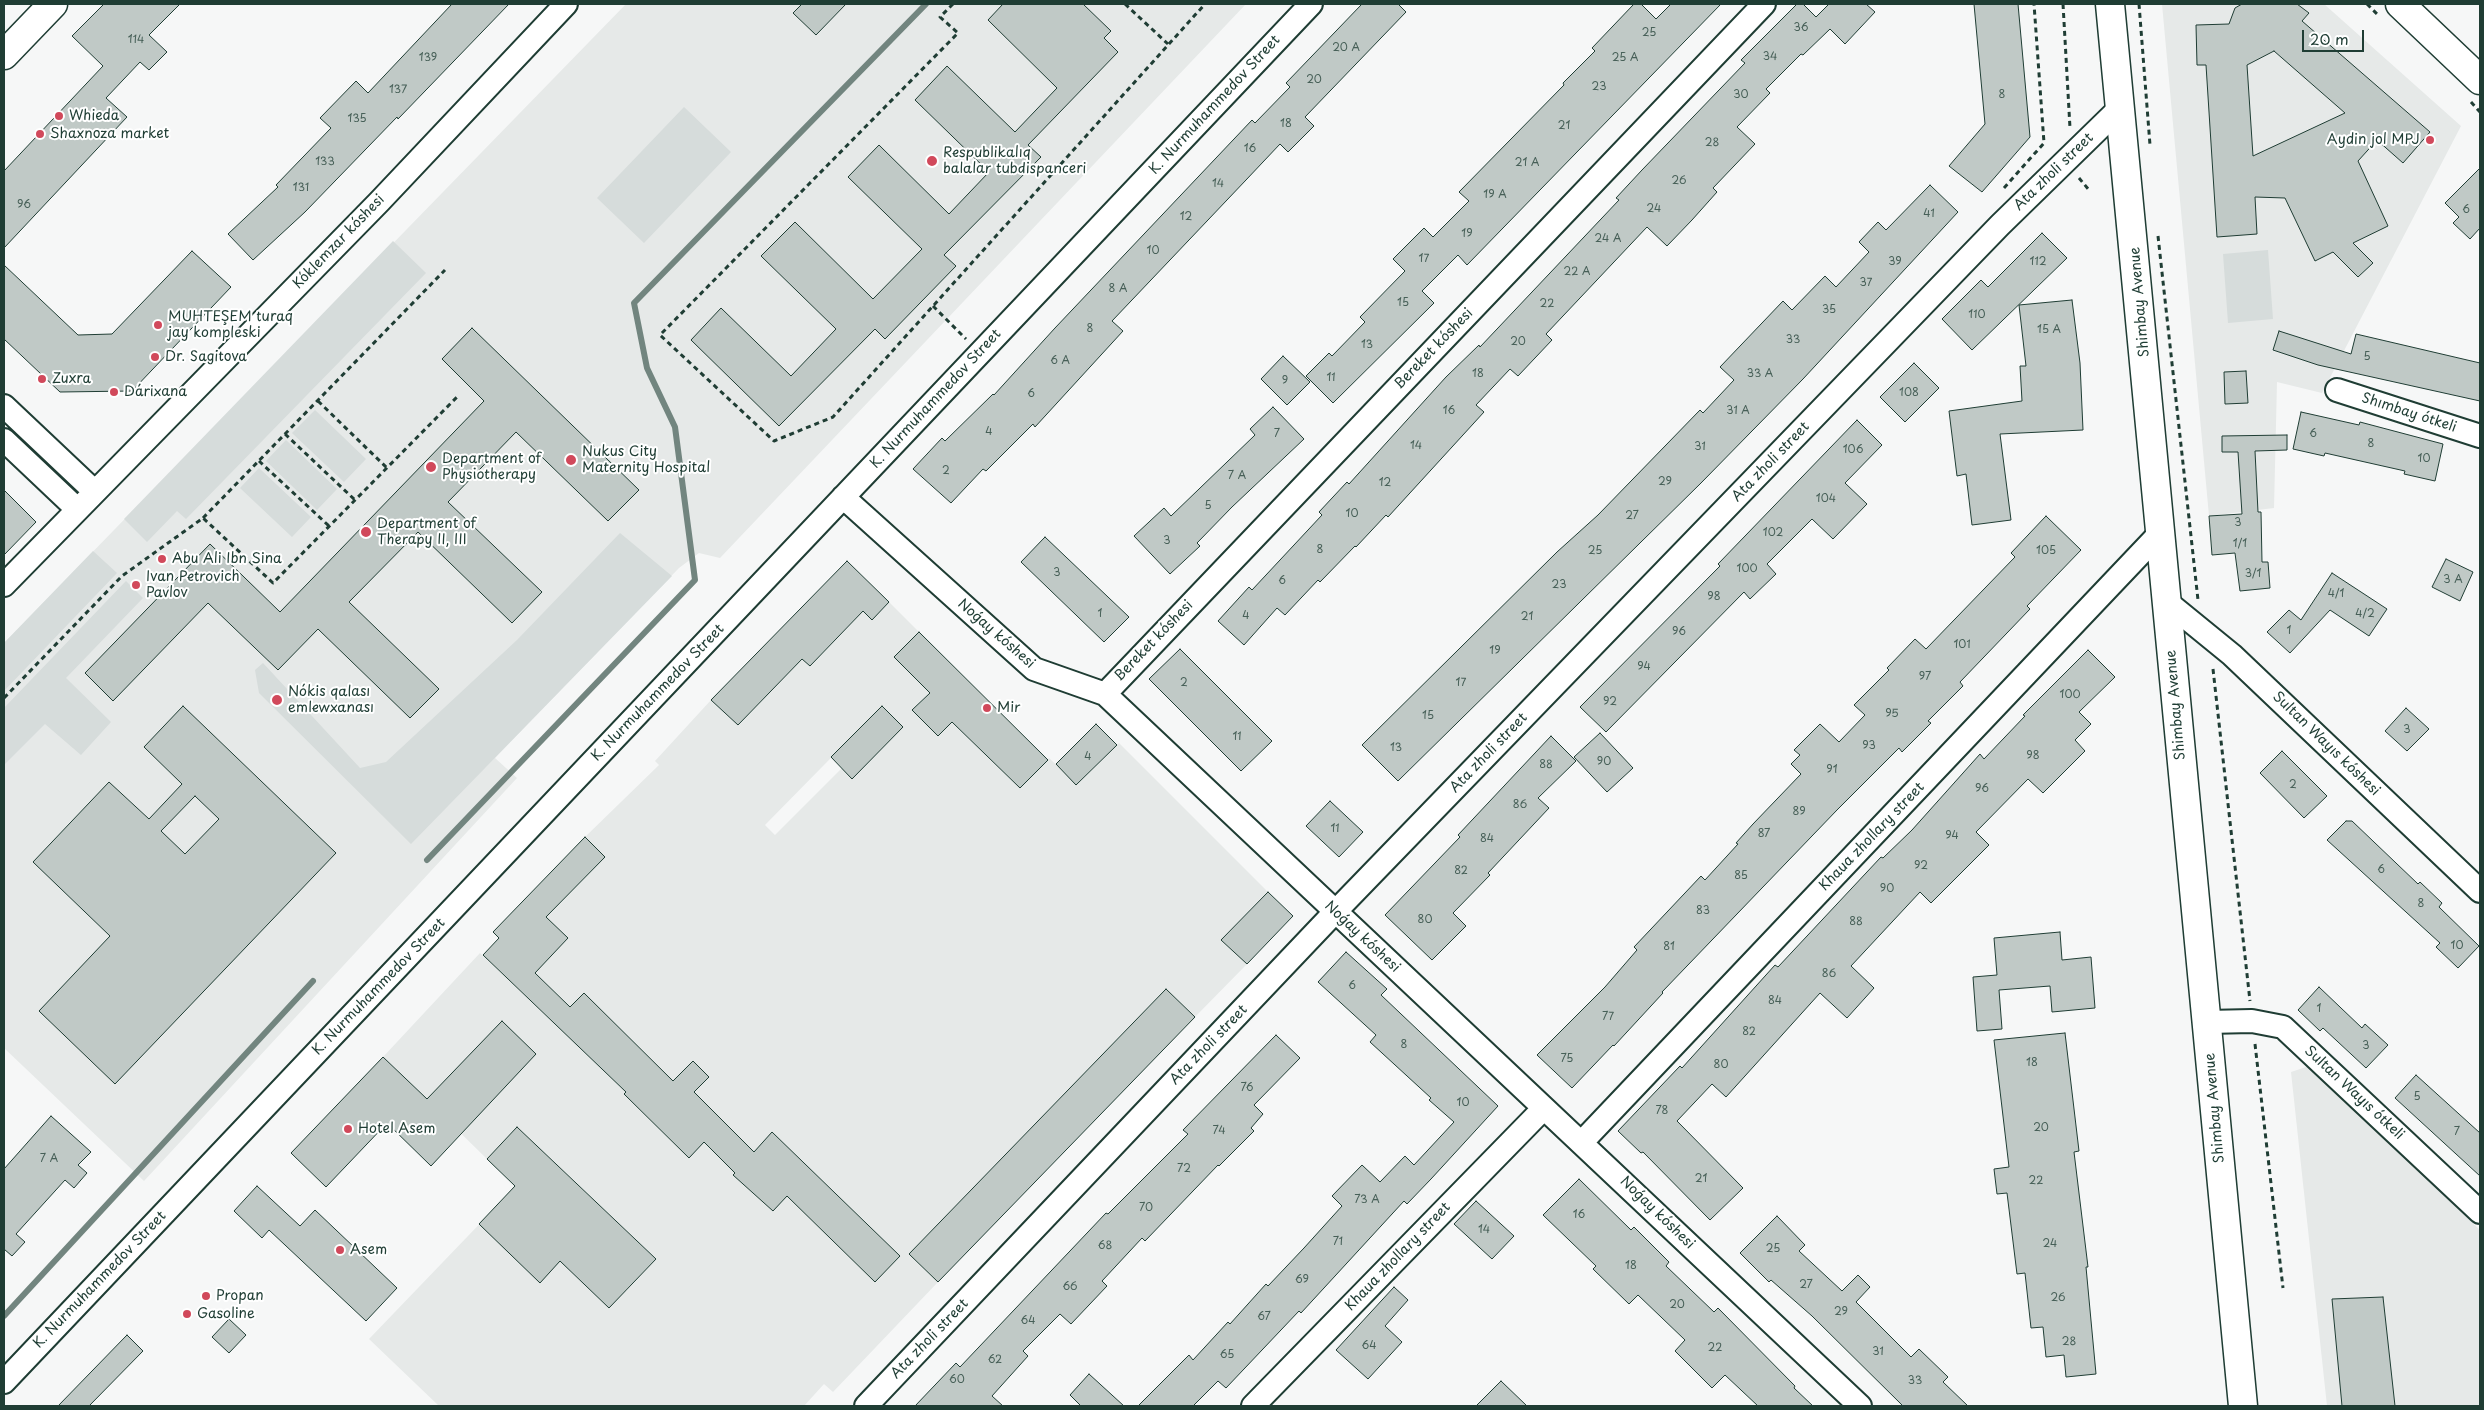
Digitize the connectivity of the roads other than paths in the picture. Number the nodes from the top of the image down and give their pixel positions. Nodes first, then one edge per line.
1 (53, 4) edge
2 (566, 4) edge
3 (1311, 4) edge
4 (1764, 4) edge
5 (2110, 4) edge
6 (2400, 4) edge
7 (4, 55) edge
8 (2480, 80) edge
9 (2121, 107) junction
10 (2337, 390) dead end
11 (4, 406) edge
12 (2480, 436) edge
13 (4, 440) edge
14 (94, 491) junction
15 (844, 497) junction
16 (77, 509) junction
17 (2161, 532) junction
18 (4, 584) edge
19 (2167, 602) junction
20 (1104, 694) junction
21 (2480, 891) edge
22 (1335, 912) junction
23 (2207, 1022) junction
24 (1544, 1108) junction
25 (1582, 1142) junction
26 (2480, 1212) edge
27 (4, 1382) edge
28 (866, 1406) edge
29 (1253, 1406) edge
30 (1860, 1406) edge
31 (2243, 1406) edge

1 - 7 main road
2 - 14 street, Kóklemzar kóshesi
3 - 15 street, K. Nurmuhammedov Street
4 - 20 street, Bereket kóshesi
5 - 9 main road, Shimbay Avenue
6 - 8 main road
9 - 17 main road, Shimbay Avenue
9 - 22 street, Ata zholi street
10 - 12 street, Shımbay ótkeli
11 - 14 street
13 - 16 street
14 - 16 street, Kóklemzar kóshesi
15 - 20 street, Noǵay kóshesi
15 - 27 street, K. Nurmuhammedov Street
16 - 18 street, Kóklemzar kóshesi
17 - 19 main road, Shimbay Avenue
17 - 25 street, Khaua zhollary street
19 - 21 street, Sultan Wayıs kóshesi
19 - 23 main road, Shimbay Avenue
20 - 22 street, Noǵay kóshesi
22 - 24 street, Noǵay kóshesi
22 - 28 street, Ata zholi street
23 - 26 street, Sultan Wayıs ótkeli
23 - 31 main road, Shimbay Avenue
24 - 25 street, Noǵay kóshesi
24 - 29 street, Khaua zhollary street
25 - 30 street, Noǵay kóshesi

